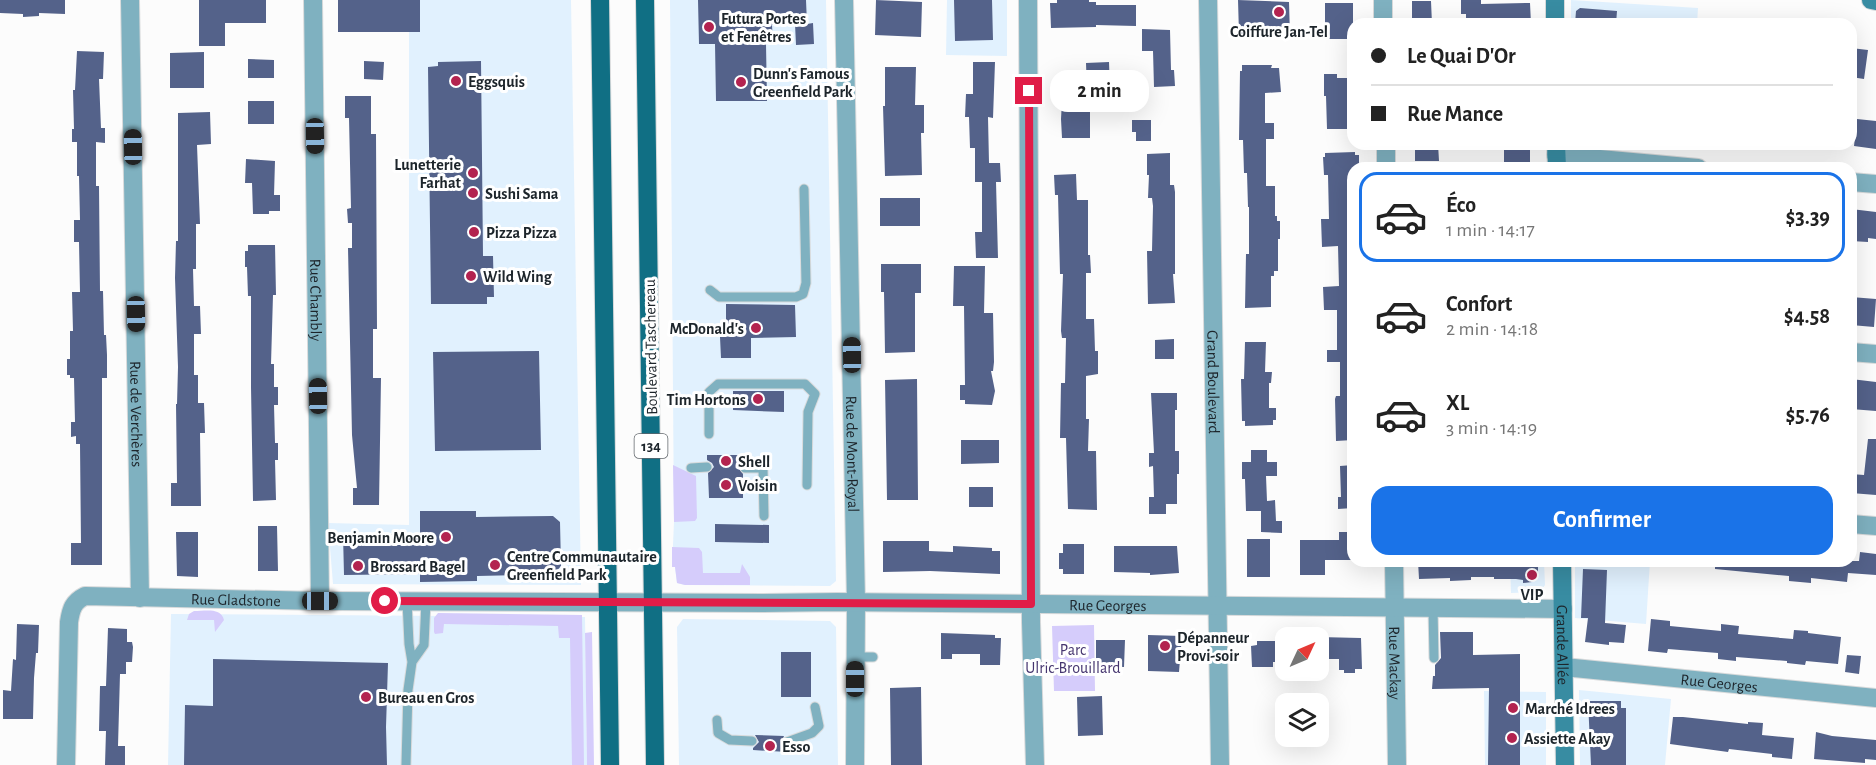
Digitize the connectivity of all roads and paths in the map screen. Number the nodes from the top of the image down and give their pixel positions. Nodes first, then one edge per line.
1 (130, 0) edge
2 (313, 0) edge
3 (600, 0) edge
4 (645, 0) edge
5 (844, 0) edge
6 (1028, 0) edge
7 (1208, 0) edge
8 (1383, 0) edge
9 (1555, 0) edge
10 (1871, 0) edge
11 (1876, 0) edge
12 (1383, 18) edge
13 (1555, 18) edge
14 (1557, 156) edge
15 (1628, 162) edge
16 (1857, 182) edge
17 (1876, 184) edge
18 (804, 189) dead end
19 (710, 290) dead end
20 (1857, 352) edge
21 (1876, 354) edge
22 (709, 434) dead end
23 (707, 467) dead end
24 (691, 468) dead end
25 (745, 468) dead end
26 (807, 485) dead end
27 (764, 516) dead end
28 (1857, 524) edge
29 (1876, 526) edge
30 (1394, 567) edge
31 (1562, 567) edge
32 (140, 597) junction
33 (320, 601) junction
34 (407, 601) junction
35 (426, 601) junction
36 (608, 601) junction
37 (653, 602) junction
38 (856, 602) junction
39 (1031, 604) junction
40 (1217, 606) junction
41 (1394, 608) junction
42 (1433, 608) junction
43 (1563, 609) junction
44 (1434, 658) dead end
45 (412, 662) junction
46 (1564, 667) junction
47 (1876, 698) edge
48 (815, 707) dead end
49 (717, 720) dead end
50 (753, 741) dead end
51 (787, 742) dead end
52 (66, 765) edge
53 (406, 765) edge
54 (610, 765) edge
55 (656, 765) edge
56 (855, 765) edge
57 (1035, 765) edge
58 (1220, 765) edge
59 (1397, 765) edge
60 (1565, 765) edge

1 - 32 street, Rue de Verchères
2 - 33 street, Rue Chambly
3 - 36 main road
4 - 37 main road, Boulevard Taschereau / 134
5 - 38 street, Rue de Mont-Royal
6 - 39 street
7 - 40 street, Grand Boulevard
8 - 12 street
9 - 13 main road
10 - 11 main road
14 - 15 street
16 - 17 street
18 - 19 lane
20 - 21 street
22 - 26 lane
23 - 24 lane
25 - 27 lane
28 - 29 street
30 - 41 street, Rue Mackay
31 - 43 main road, Grande Allée
32 - 33 street, Rue Gladstone
32 - 52 street
33 - 34 street, Rue Gladstone
34 - 35 street, Rue Gladstone
34 - 45 lane
35 - 36 street, Rue Gladstone
35 - 45 lane
36 - 37 street, Rue Gladstone
36 - 54 main road
37 - 38 street, Rue Georges
37 - 55 main road, Boulevard Taschereau / 134
38 - 39 street, Rue Georges
38 - 56 street, Rue de Mont-Royal
39 - 40 street, Rue Georges
39 - 57 street
40 - 41 street, Rue Georges
40 - 58 street, Grand Boulevard
41 - 42 street, Rue Georges
41 - 59 street, Rue Mackay
42 - 43 street, Rue Georges
42 - 44 lane
43 - 46 main road, Grande Allée
45 - 53 lane
46 - 47 street, Rue Georges
46 - 60 main road, Grande Allée
48 - 51 lane
49 - 50 lane

